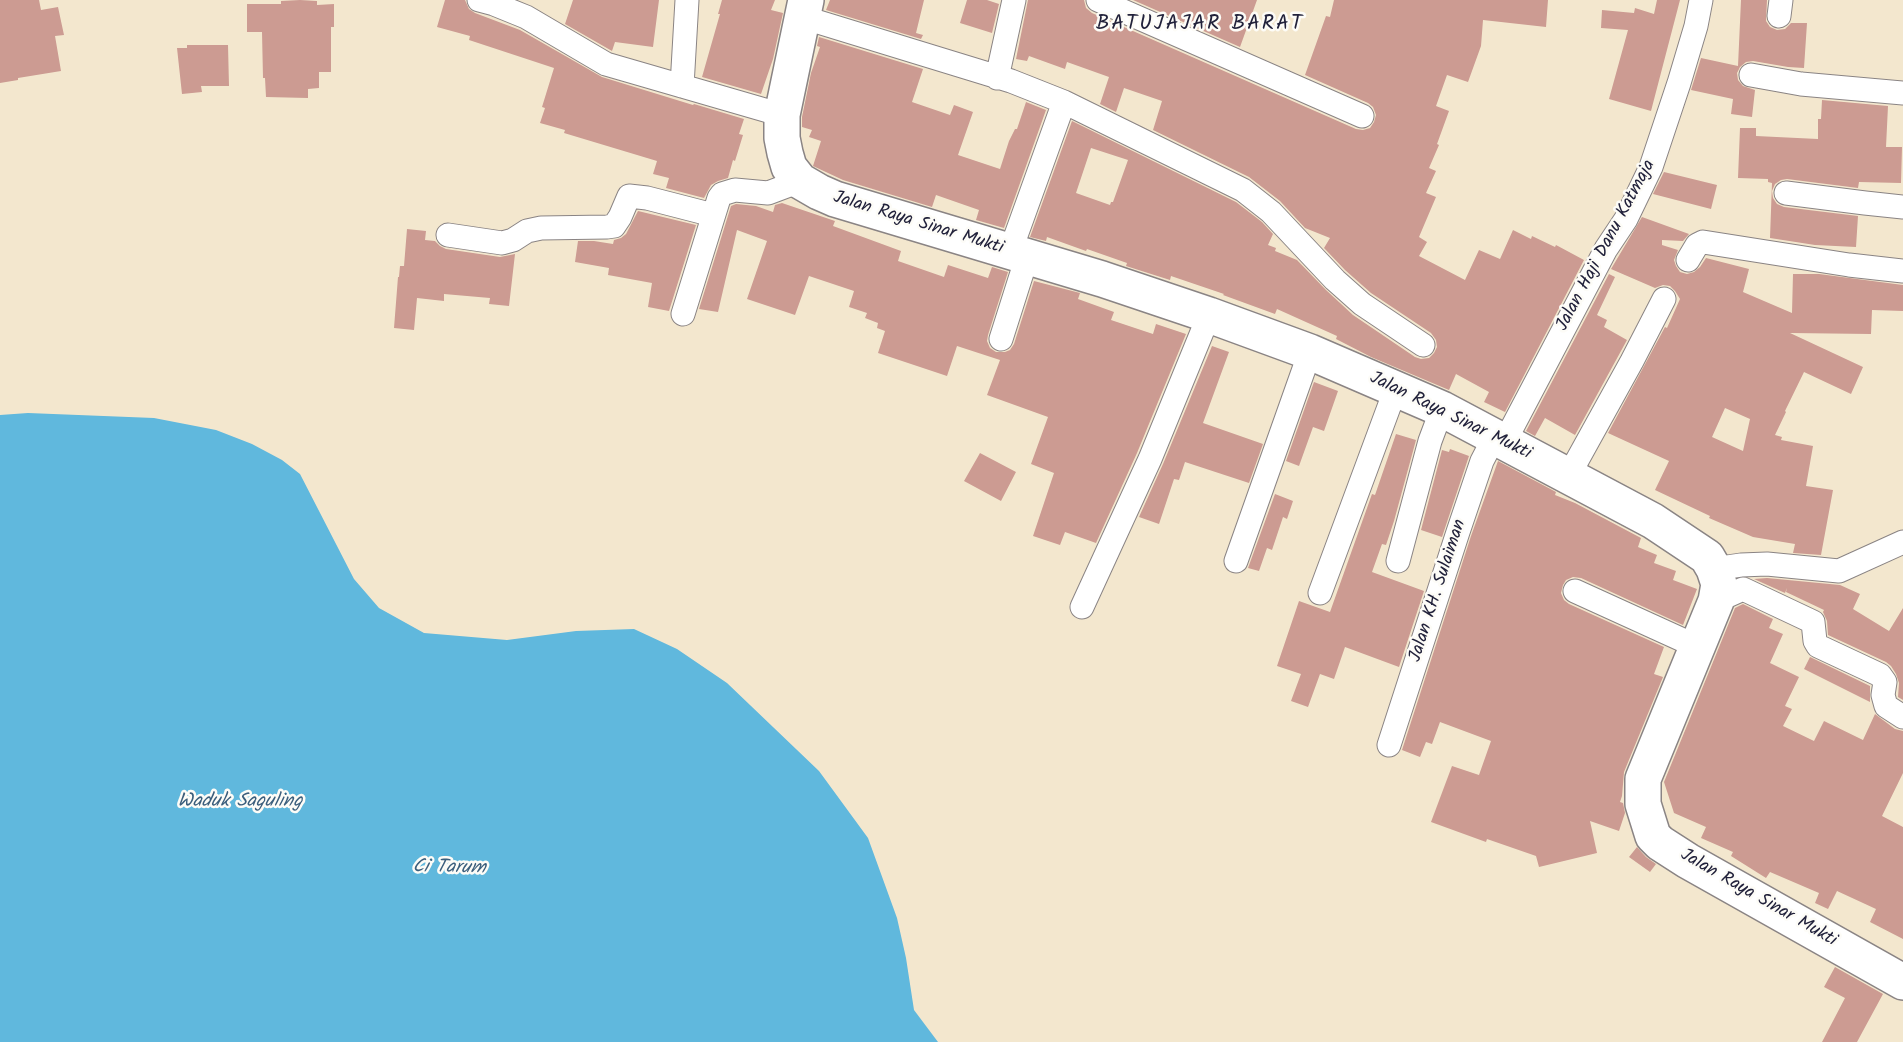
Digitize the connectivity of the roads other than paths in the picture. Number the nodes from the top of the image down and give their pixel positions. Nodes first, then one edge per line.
1 (480, 0) edge
2 (687, 0) edge
3 (1014, 0) edge
4 (1098, 0) edge
5 (1701, 0) edge
6 (527, 8) edge
7 (804, 9) edge
8 (1751, 75) dead end
9 (998, 78) junction
10 (682, 86) junction
11 (1903, 93) edge
12 (1064, 102) junction
13 (782, 115) junction
14 (1362, 116) dead end
15 (800, 181) junction
16 (1786, 193) dead end
17 (1903, 207) edge
18 (713, 215) junction
19 (447, 235) dead end
20 (1018, 255) junction
21 (1688, 260) dead end
22 (1903, 271) edge
23 (1664, 299) dead end
24 (683, 314) dead end
25 (1209, 315) junction
26 (1001, 339) dead end
27 (1423, 345) dead end
28 (1310, 352) junction
29 (1396, 388) junction
30 (1442, 409) junction
31 (1499, 440) junction
32 (1569, 475) junction
33 (1903, 542) edge
34 (1236, 561) dead end
35 (1398, 561) dead end
36 (1715, 585) junction
37 (1575, 591) dead end
38 (1320, 593) dead end
39 (1082, 607) dead end
40 (1698, 647) junction
41 (1903, 717) edge
42 (1390, 745) dead end
43 (1903, 982) edge

1 - 6 street
2 - 10 street
3 - 9 street
4 - 14 street
5 - 31 street, Jalan Haji Danu Katmaja
6 - 10 street
7 - 9 street
7 - 13 highway
8 - 11 street
9 - 12 street
10 - 13 street
12 - 20 street
12 - 27 street
13 - 15 highway
15 - 18 street
15 - 20 highway, Jalan Raya Sinar Mukti
16 - 17 street
18 - 19 street
18 - 24 street
20 - 25 highway, Jalan Raya Sinar Mukti
20 - 26 street
21 - 22 street
23 - 32 street
25 - 28 highway, Jalan Raya Sinar Mukti
25 - 39 street
28 - 29 highway, Jalan Raya Sinar Mukti
28 - 34 street
29 - 30 highway, Jalan Raya Sinar Mukti
29 - 38 street
30 - 31 highway, Jalan Raya Sinar Mukti
30 - 35 street
31 - 32 highway, Jalan Raya Sinar Mukti
31 - 42 street, Jalan KH. Sulaiman
32 - 36 highway, Jalan Raya Sinar Mukti
33 - 36 street
36 - 40 highway, Jalan Raya Sinar Mukti
36 - 41 street
37 - 40 street
40 - 43 highway, Jalan Raya Sinar Mukti

